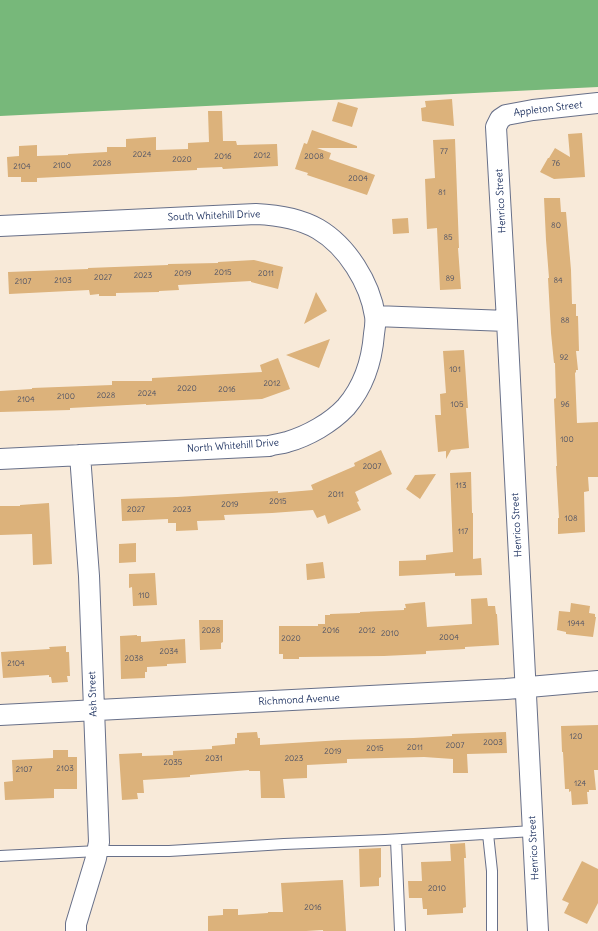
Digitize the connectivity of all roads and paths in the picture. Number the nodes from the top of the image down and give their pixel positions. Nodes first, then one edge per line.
1 (598, 103) edge
2 (500, 120) joint
3 (0, 226) edge
4 (375, 316) junction
5 (507, 321) junction
6 (80, 455) junction
7 (0, 459) edge
8 (598, 681) edge
9 (525, 688) junction
10 (94, 710) junction
11 (0, 715) edge
12 (533, 831) junction
13 (488, 834) junction
14 (396, 840) junction
15 (98, 851) junction
16 (0, 856) edge
17 (76, 931) edge
18 (400, 931) edge
19 (492, 931) edge
20 (538, 931) edge

1 - 2 street, Appleton Street
2 - 5 street, Henrico Street
3 - 4 street, South Whitehill Drive
4 - 5 street
4 - 6 street, North Whitehill Drive
5 - 9 street, Henrico Street
6 - 7 street, North Whitehill Drive
6 - 10 street, Ash Street
8 - 9 street, Richmond Avenue
9 - 10 street, Richmond Avenue
9 - 12 street, Henrico Street
10 - 11 street, Richmond Avenue
10 - 15 street, Ash Street
12 - 13 lane
12 - 20 street, Henrico Street
13 - 14 lane
13 - 19 lane
14 - 15 lane
14 - 18 lane
15 - 16 lane
15 - 17 street, Ash Street

